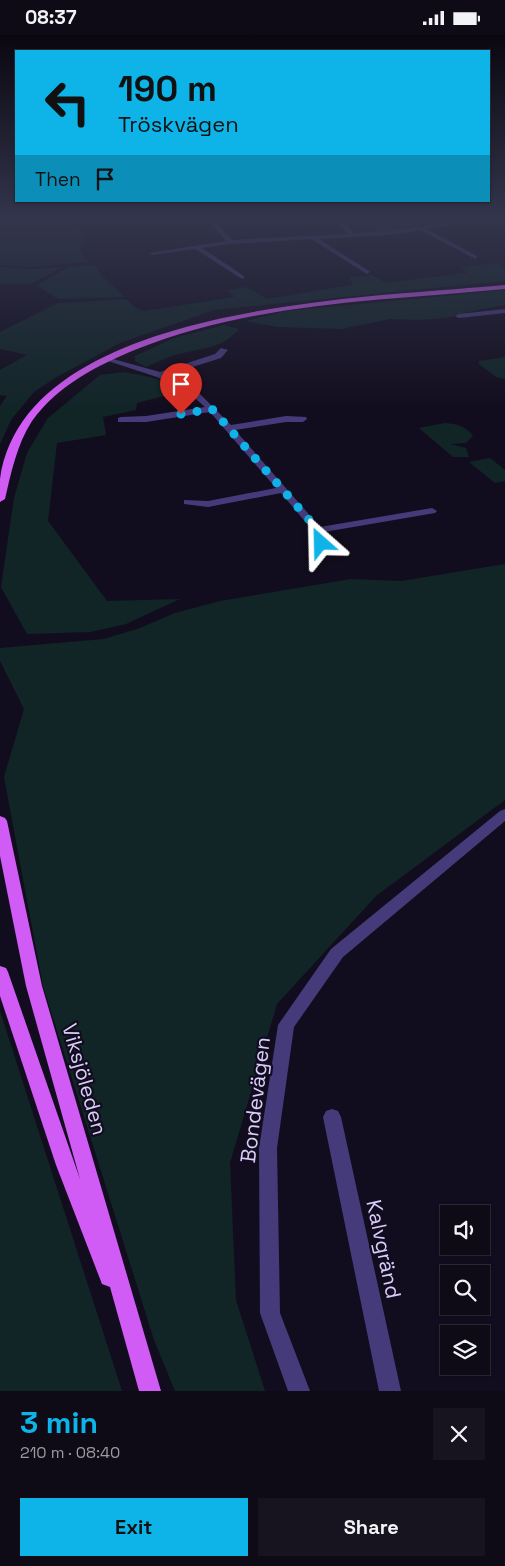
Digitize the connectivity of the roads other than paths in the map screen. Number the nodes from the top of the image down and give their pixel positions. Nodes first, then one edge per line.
1 (505, 287) edge
2 (505, 311) edge
3 (459, 316) dead end
4 (224, 349) dead end
5 (106, 359) junction
6 (160, 375) junction
7 (212, 409) junction
8 (302, 419) dead end
9 (121, 420) dead end
10 (228, 428) junction
11 (282, 490) junction
12 (0, 499) edge
13 (187, 502) dead end
14 (432, 511) dead end
15 (318, 530) junction
16 (321, 543) dead end
17 (505, 814) edge
18 (0, 821) edge
19 (0, 972) edge
20 (332, 1117) dead end
21 (136, 1346) junction
22 (150, 1391) edge
23 (299, 1391) edge
24 (390, 1391) edge

1 - 5 main road
2 - 3 street
4 - 6 street
5 - 6 street
5 - 12 main road
6 - 7 street
7 - 9 street
7 - 10 street
8 - 10 street
10 - 11 street
11 - 13 street
11 - 15 street
14 - 15 street
15 - 16 street
17 - 23 street, Bondevägen
18 - 21 main road, Viksjöleden
19 - 21 main road, Viksjöleden
20 - 24 street, Kalvgränd
21 - 22 main road, Viksjöleden

